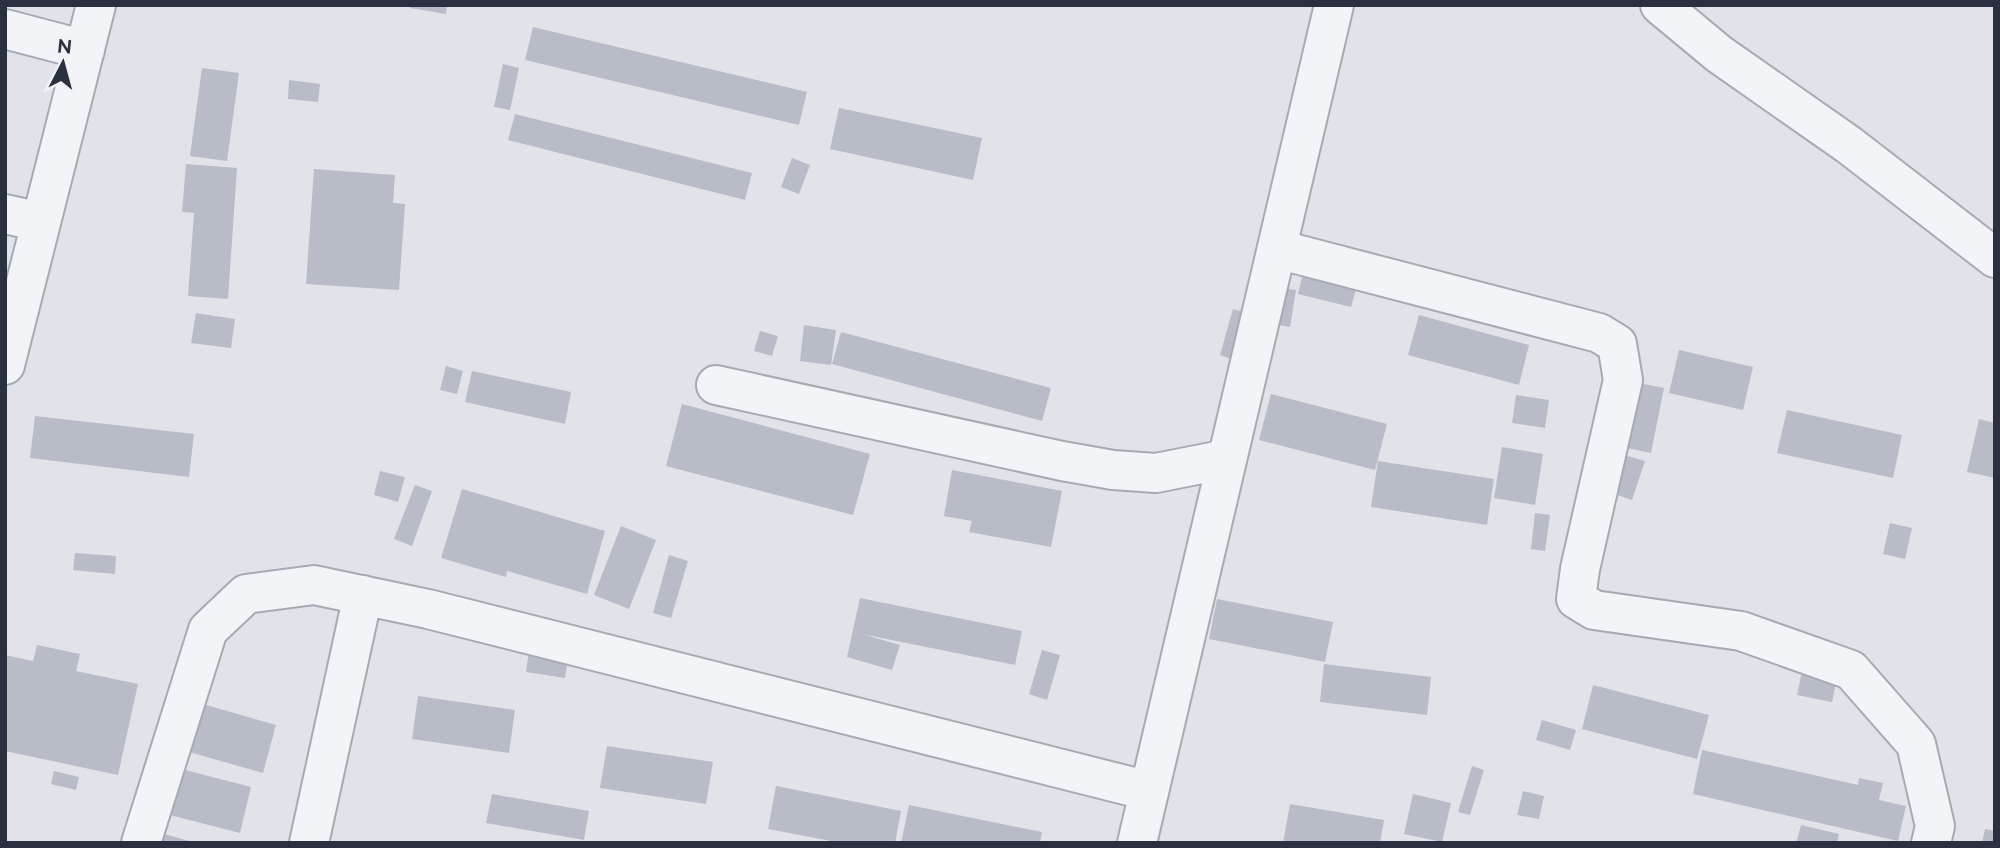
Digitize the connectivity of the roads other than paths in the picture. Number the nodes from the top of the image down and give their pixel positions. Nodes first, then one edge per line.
1 (96, 5) edge
2 (1334, 5) edge
3 (1660, 5) edge
4 (5, 29) edge
5 (85, 50) junction
6 (23, 218) edge
7 (1277, 249) junction
8 (1995, 258) edge
9 (5, 365) edge
10 (716, 385) dead end
11 (1227, 459) junction
12 (363, 595) junction
13 (1149, 791) junction
14 (141, 843) edge
15 (309, 843) edge
16 (1137, 843) edge
17 (1931, 843) edge

1 - 5 street
2 - 7 street
3 - 8 street
4 - 5 street
5 - 6 street
6 - 9 street
7 - 11 street
7 - 17 street
10 - 11 street
11 - 13 street
12 - 13 street
12 - 14 street
12 - 15 street
13 - 16 street

